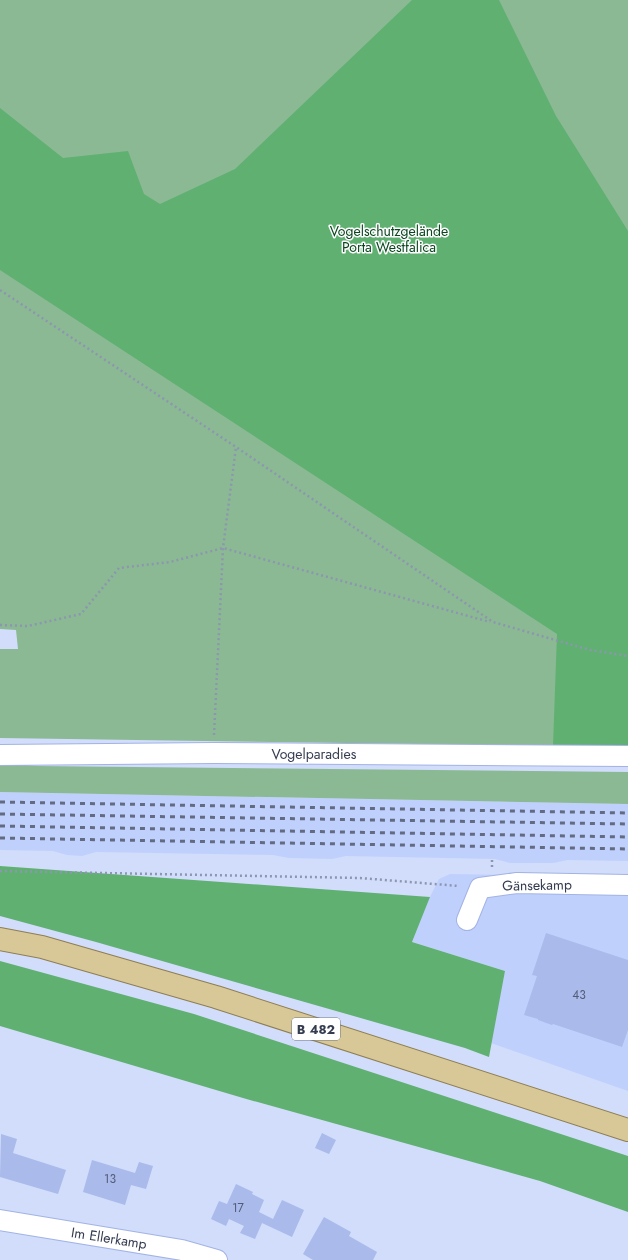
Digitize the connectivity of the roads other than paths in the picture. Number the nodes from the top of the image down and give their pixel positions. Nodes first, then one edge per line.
1 (0, 755) edge
2 (628, 756) edge
3 (628, 885) edge
4 (467, 920) dead end
5 (0, 939) edge
6 (628, 1130) edge
7 (0, 1220) edge
8 (217, 1260) edge

1 - 2 street, Vogelparadies
3 - 4 street, Gänsekamp
5 - 6 main road, B 482
7 - 8 street, Im Ellerkamp

